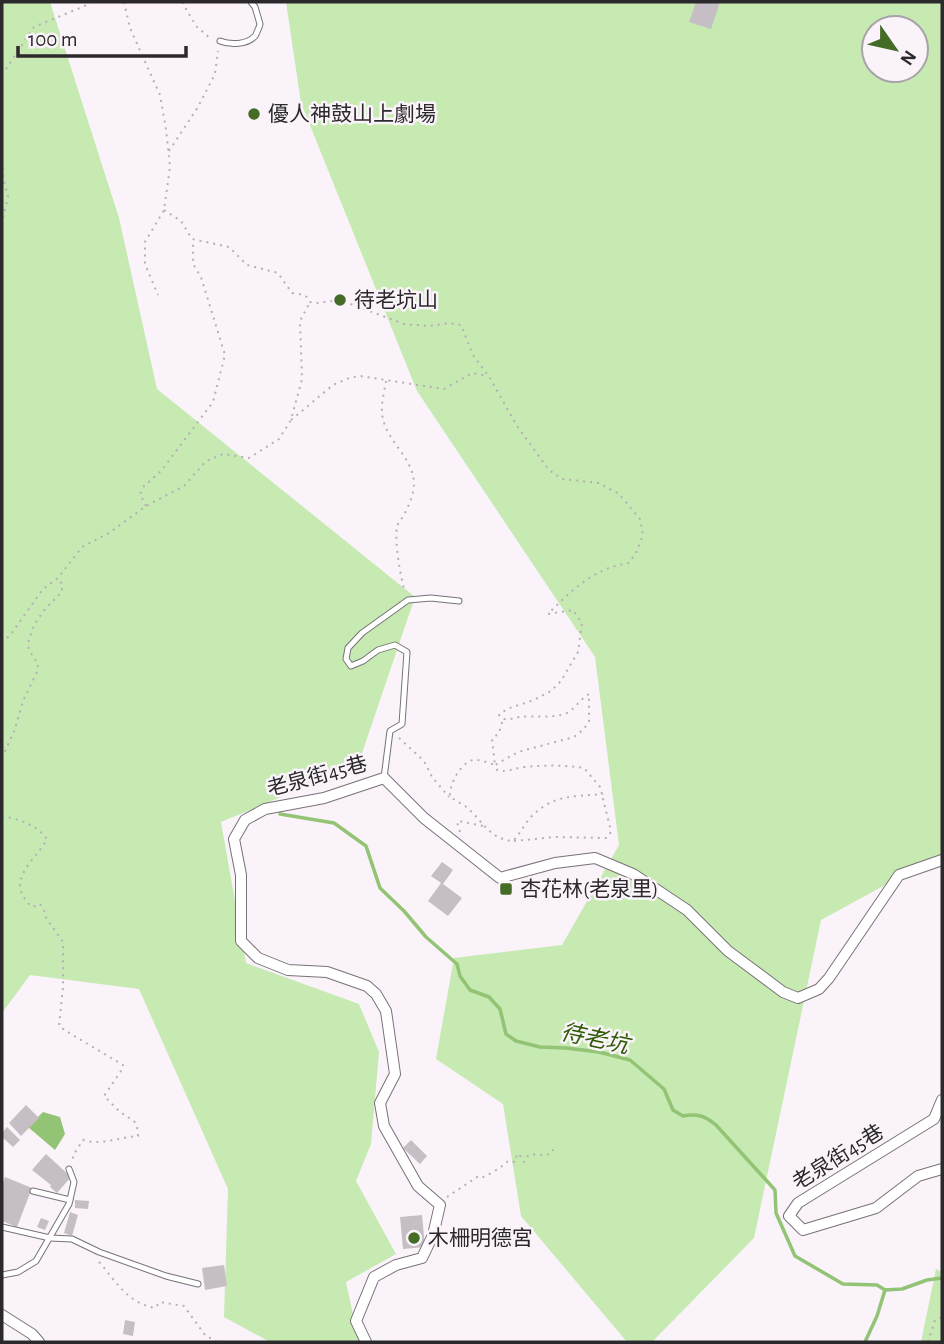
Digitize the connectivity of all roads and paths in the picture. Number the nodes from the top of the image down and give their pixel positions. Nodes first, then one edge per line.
1 (91, 2) edge
2 (124, 2) edge
3 (182, 2) edge
4 (251, 2) edge
5 (220, 41) junction
6 (2, 75) edge
7 (2, 146) edge
8 (168, 152) junction
9 (164, 210) junction
10 (2, 221) edge
11 (192, 239) junction
12 (158, 295) dead end
13 (310, 302) junction
14 (489, 377) junction
15 (386, 381) junction
16 (291, 420) junction
17 (146, 506) junction
18 (58, 578) junction
19 (408, 600) junction
20 (458, 601) dead end
21 (2, 643) edge
22 (503, 719) junction
23 (390, 731) junction
24 (2, 758) edge
25 (495, 765) junction
26 (384, 778) junction
27 (602, 794) junction
28 (450, 797) junction
29 (2, 816) edge
30 (484, 826) junction
31 (513, 841) junction
32 (460, 847) junction
33 (942, 860) edge
34 (942, 1100) edge
35 (554, 1147) dead end
36 (69, 1168) joint
37 (942, 1169) edge
38 (33, 1191) dead end
39 (69, 1200) junction
40 (440, 1205) junction
41 (2, 1227) edge
42 (50, 1238) junction
43 (107, 1271) dead end
44 (2, 1275) edge
45 (198, 1284) dead end
46 (2, 1315) edge
47 (942, 1317) edge
48 (40, 1342) edge
49 (217, 1342) edge
50 (366, 1342) edge
51 (928, 1342) edge

1 - 6 path
2 - 8 path
3 - 5 path
4 - 5 lane
5 - 8 path
7 - 10 path
8 - 9 path
9 - 11 path
9 - 12 path
11 - 13 path
11 - 17 path
13 - 14 path
13 - 16 path
14 - 15 path
14 - 22 path
15 - 16 path
15 - 19 path
16 - 17 path
17 - 18 path
18 - 21 path
18 - 24 path
19 - 20 lane
19 - 23 lane
22 - 25 path
22 - 25 path
23 - 26 lane
23 - 28 path
25 - 27 path
25 - 28 path
26 - 32 street, 老泉街45巷
26 - 40 street, 老泉街45巷
27 - 31 path
27 - 31 path
28 - 30 path
29 - 36 path
30 - 31 path
30 - 32 path
32 - 33 street, 老泉街45巷
34 - 37 street, 老泉街45巷
35 - 40 path
36 - 39 lane
38 - 39 lane
39 - 42 lane
40 - 50 street
41 - 42 lane
42 - 44 lane
42 - 45 lane
43 - 49 path
46 - 48 street
47 - 51 path

